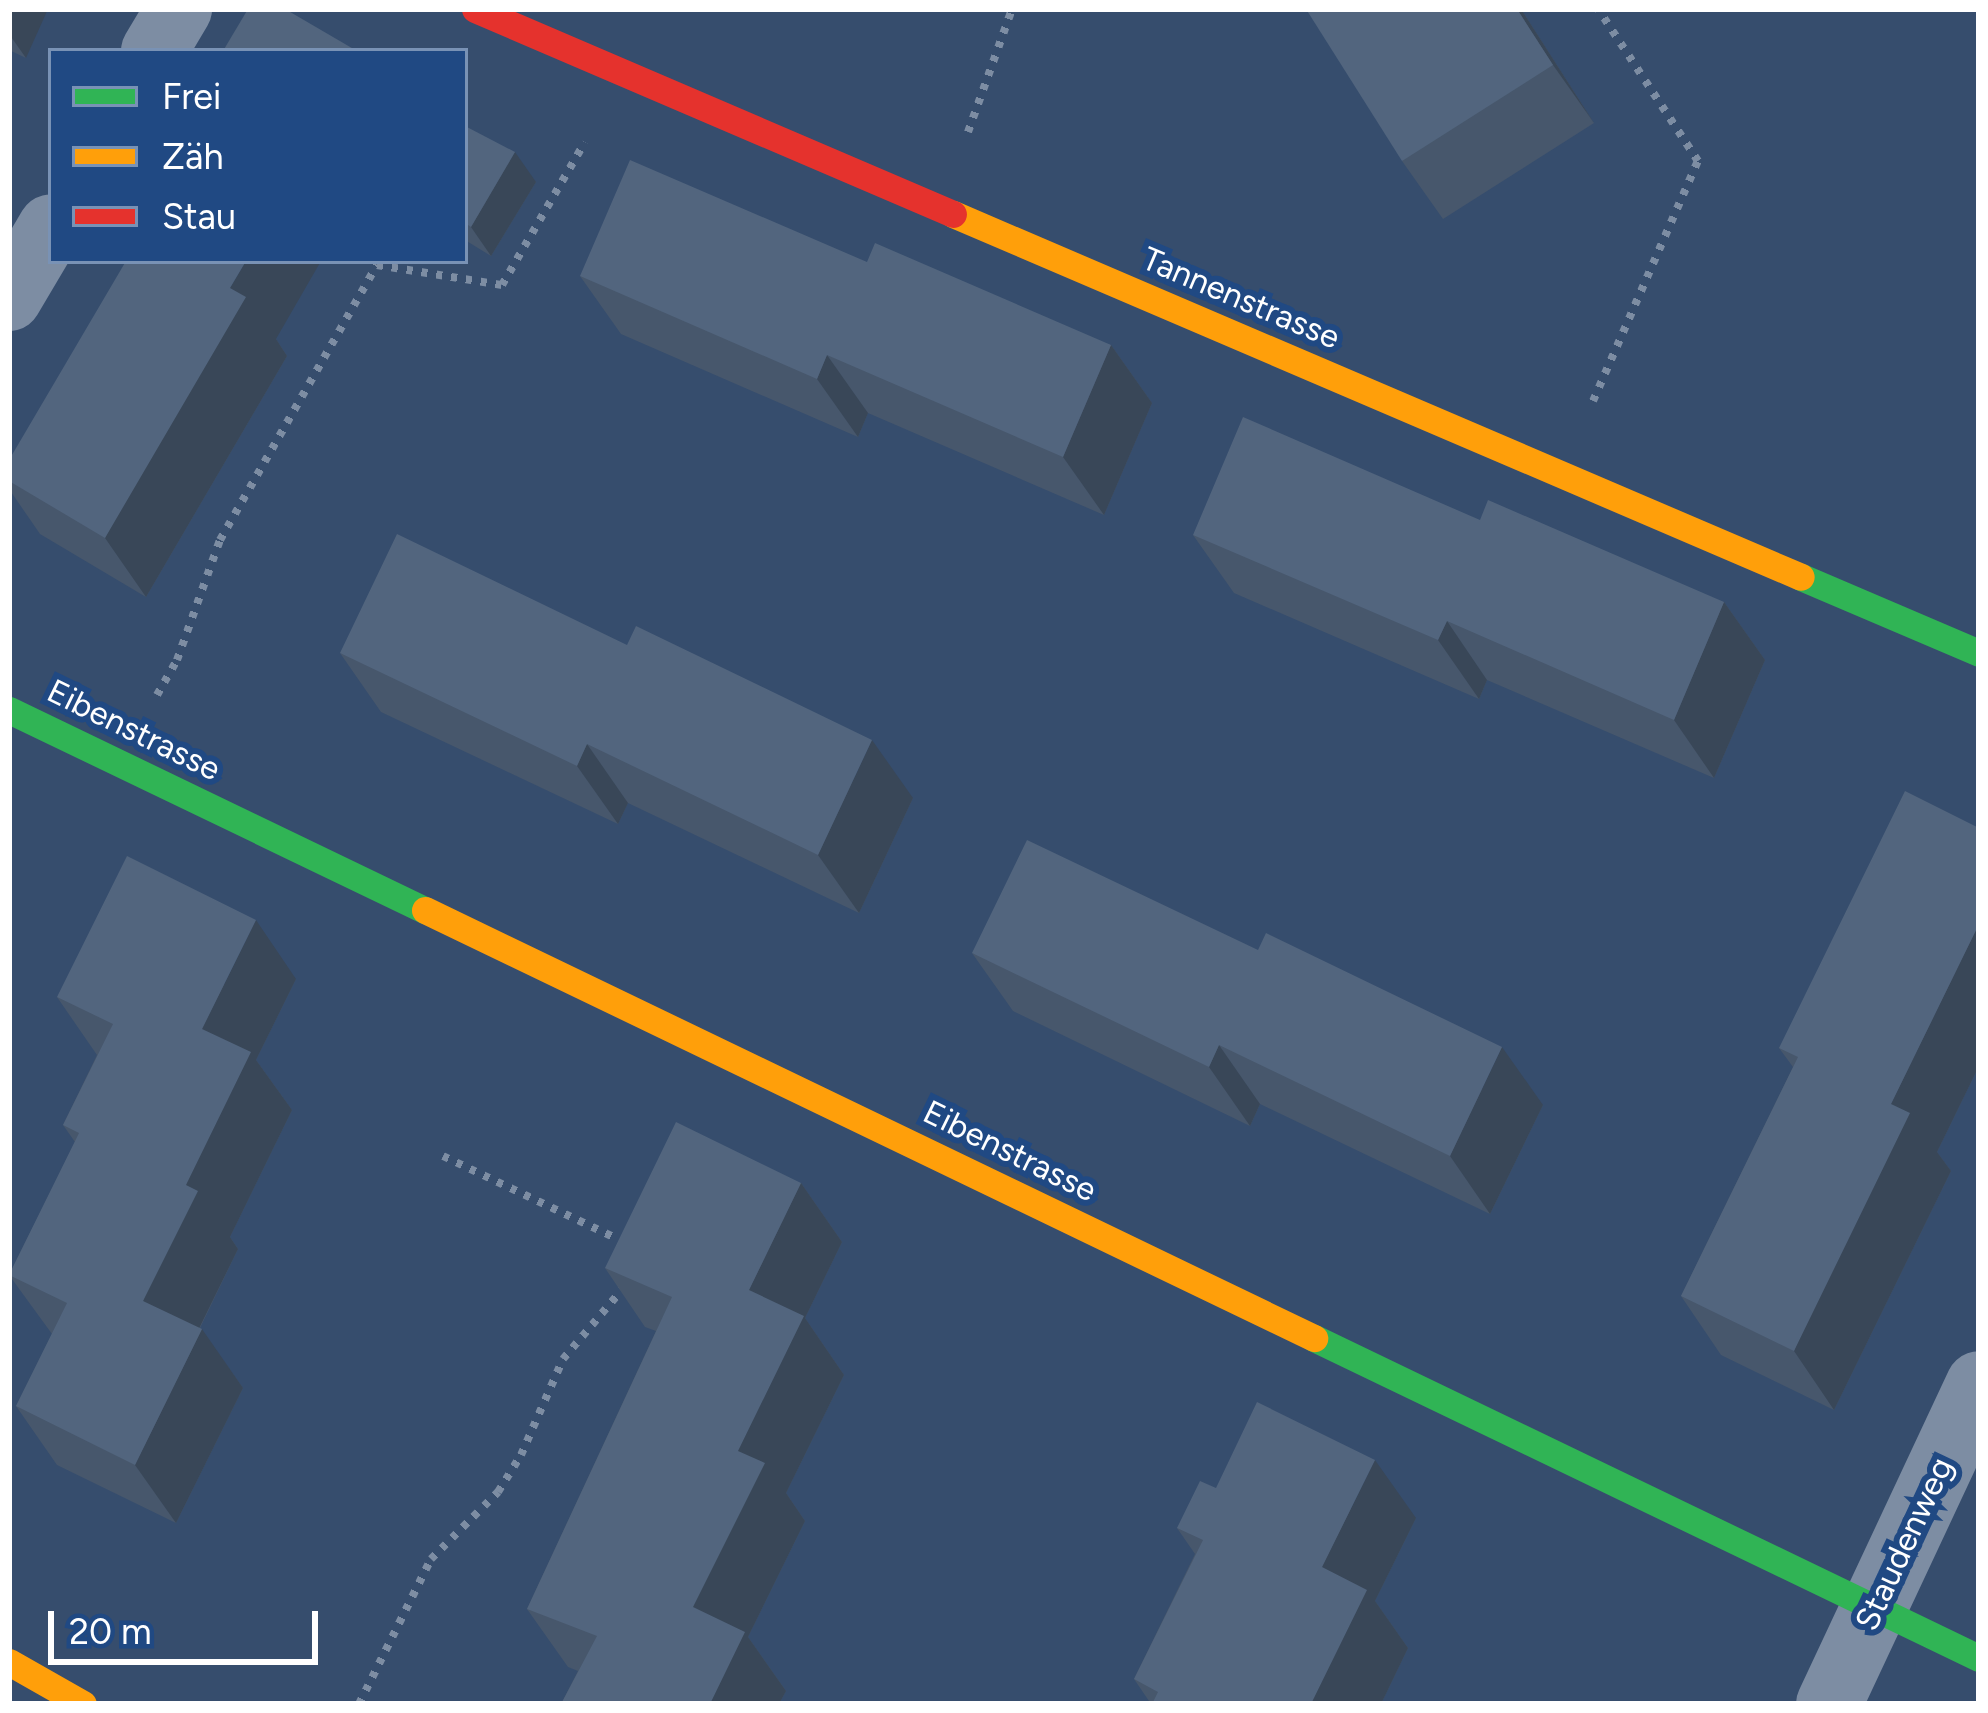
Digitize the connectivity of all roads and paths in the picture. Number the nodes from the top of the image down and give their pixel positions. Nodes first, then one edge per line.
1 (179, 9) edge
2 (475, 9) edge
3 (1012, 9) edge
4 (1598, 9) edge
5 (156, 48) edge
6 (625, 73) junction
7 (942, 209) junction
8 (35, 228) edge
9 (9, 298) edge
10 (1562, 474) junction
11 (1979, 653) edge
12 (9, 710) edge
13 (120, 763) junction
14 (442, 1156) dead end
15 (647, 1253) edge
16 (634, 1274) edge
17 (1979, 1384) edge
18 (1874, 1606) junction
19 (1979, 1658) edge
20 (9, 1661) edge
21 (82, 1704) edge
22 (359, 1704) edge
23 (1829, 1704) edge

1 - 5 street
2 - 6 street, Tannenstrasse
3 - 7 path
4 - 10 path
6 - 7 street, Tannenstrasse
6 - 13 path
7 - 10 street, Tannenstrasse
8 - 9 street
10 - 11 street, Tannenstrasse
12 - 13 street, Eibenstrasse
13 - 18 street, Eibenstrasse
14 - 15 path
16 - 22 path
17 - 18 street, Staudenweg
18 - 19 street, Eibenstrasse
18 - 23 street, Staudenweg
20 - 21 street

